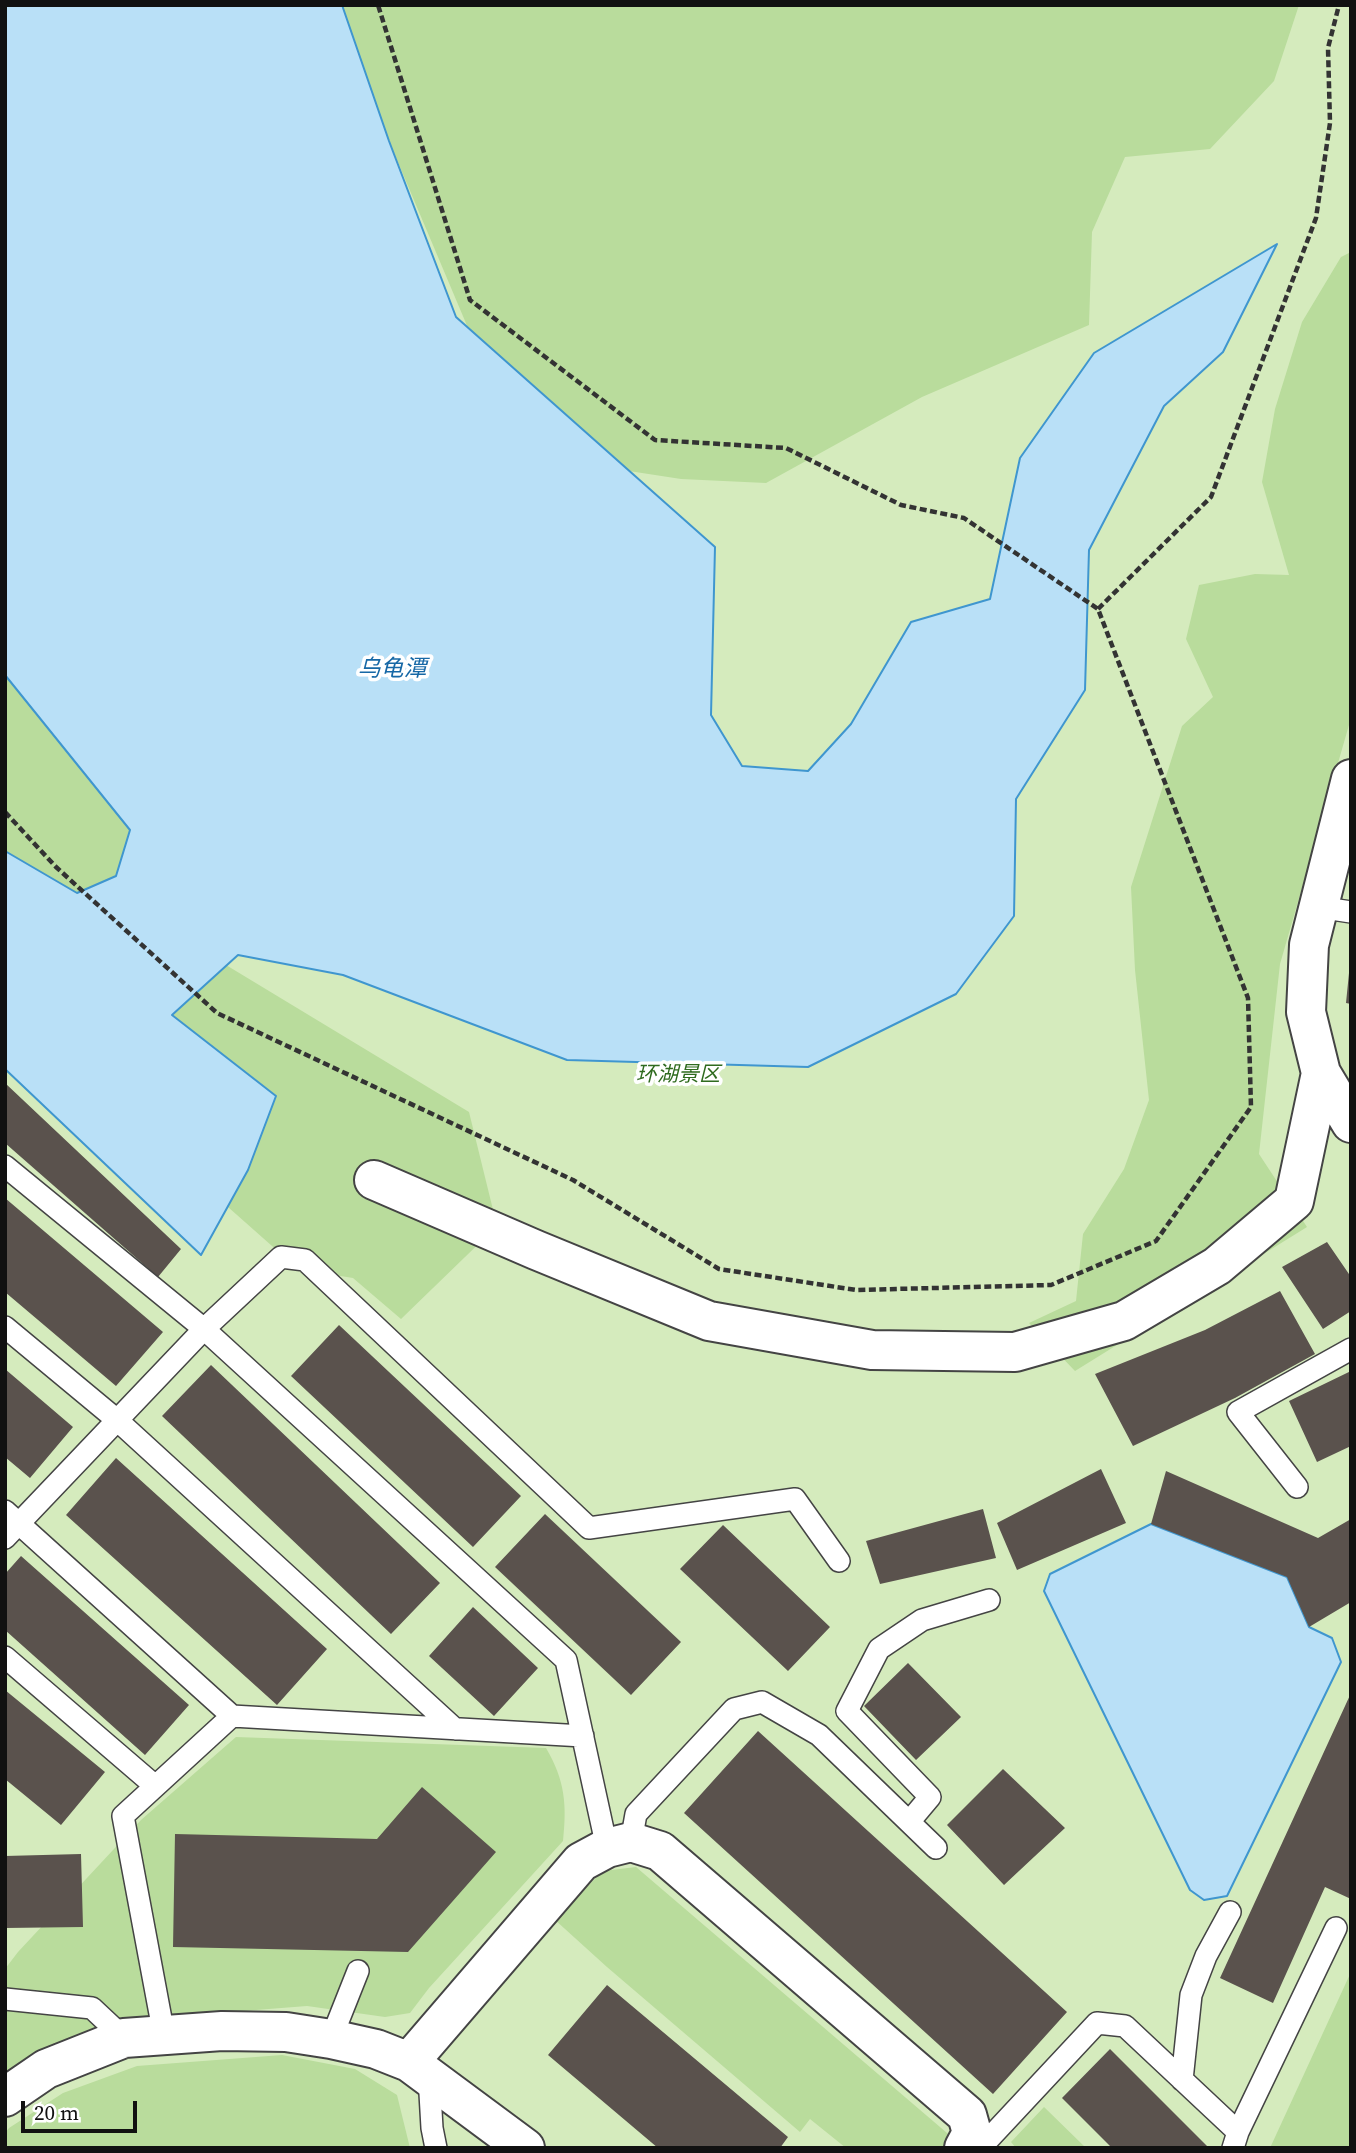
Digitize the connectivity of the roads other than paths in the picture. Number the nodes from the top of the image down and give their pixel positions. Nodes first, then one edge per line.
1 (1348, 798) edge
2 (1335, 910) edge
3 (1321, 1073) junction
4 (1351, 1123) edge
5 (5, 1166) edge
6 (374, 1180) dead end
7 (5, 1327) edge
8 (204, 1329) junction
9 (1351, 1349) edge
10 (117, 1420) junction
11 (1297, 1488) dead end
12 (10, 1524) edge
13 (839, 1561) dead end
14 (989, 1600) dead end
15 (5, 1657) edge
16 (232, 1716) junction
17 (455, 1729) junction
18 (583, 1736) junction
19 (154, 1785) junction
20 (909, 1822) junction
21 (619, 1845) junction
22 (936, 1849) dead end
23 (1230, 1912) dead end
24 (1336, 1928) dead end
25 (358, 1971) dead end
26 (5, 1999) edge
27 (164, 2035) junction
28 (124, 2038) junction
29 (331, 2039) junction
30 (419, 2069) junction
31 (1182, 2080) junction
32 (5, 2097) edge
33 (1235, 2140) edge
34 (977, 2143) edge
35 (436, 2148) edge
36 (525, 2148) edge

1 - 2 street
2 - 3 street
3 - 4 street
3 - 6 street
5 - 8 lane
7 - 10 lane
8 - 10 lane
8 - 13 lane
8 - 18 lane
9 - 11 lane
10 - 12 lane
10 - 17 lane
12 - 16 lane
14 - 20 lane
15 - 19 lane
16 - 17 lane
16 - 19 lane
17 - 18 lane
18 - 21 lane
19 - 27 lane
20 - 21 lane
20 - 22 lane
21 - 30 street
21 - 34 street
23 - 31 lane
24 - 33 lane
25 - 29 lane
26 - 28 lane
27 - 28 street
27 - 29 street
28 - 32 street
29 - 30 street
30 - 35 lane
30 - 36 street
31 - 33 lane
31 - 34 lane

